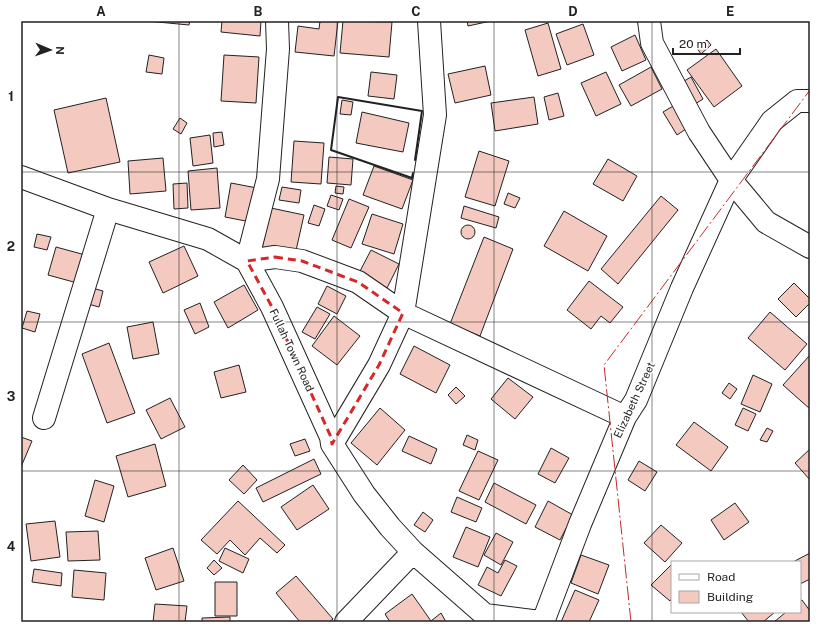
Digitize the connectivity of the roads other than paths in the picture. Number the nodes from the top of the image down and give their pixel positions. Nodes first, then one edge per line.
1 (277, 21) edge
2 (429, 21) edge
3 (649, 21) edge
4 (810, 101) edge
5 (21, 177) edge
6 (731, 180) junction
7 (108, 209) junction
8 (810, 247) edge
9 (247, 261) junction
10 (403, 313) junction
11 (625, 417) junction
12 (44, 418) dead end
13 (332, 444) junction
14 (413, 552) junction
15 (486, 618) edge
16 (346, 622) edge
17 (541, 622) edge

1 - 9 street
2 - 10 street
3 - 6 street
4 - 6 street, Elizabeth Street
5 - 7 street
6 - 8 street
6 - 11 street, Elizabeth Street
7 - 9 street
7 - 12 street
9 - 10 street
9 - 13 street, Fullah Town Road
10 - 11 street
10 - 13 street
11 - 17 street, Elizabeth Street
13 - 14 street, Fullah Town Road
14 - 15 street, Fullah Town Road
14 - 16 street
15 - 17 street

